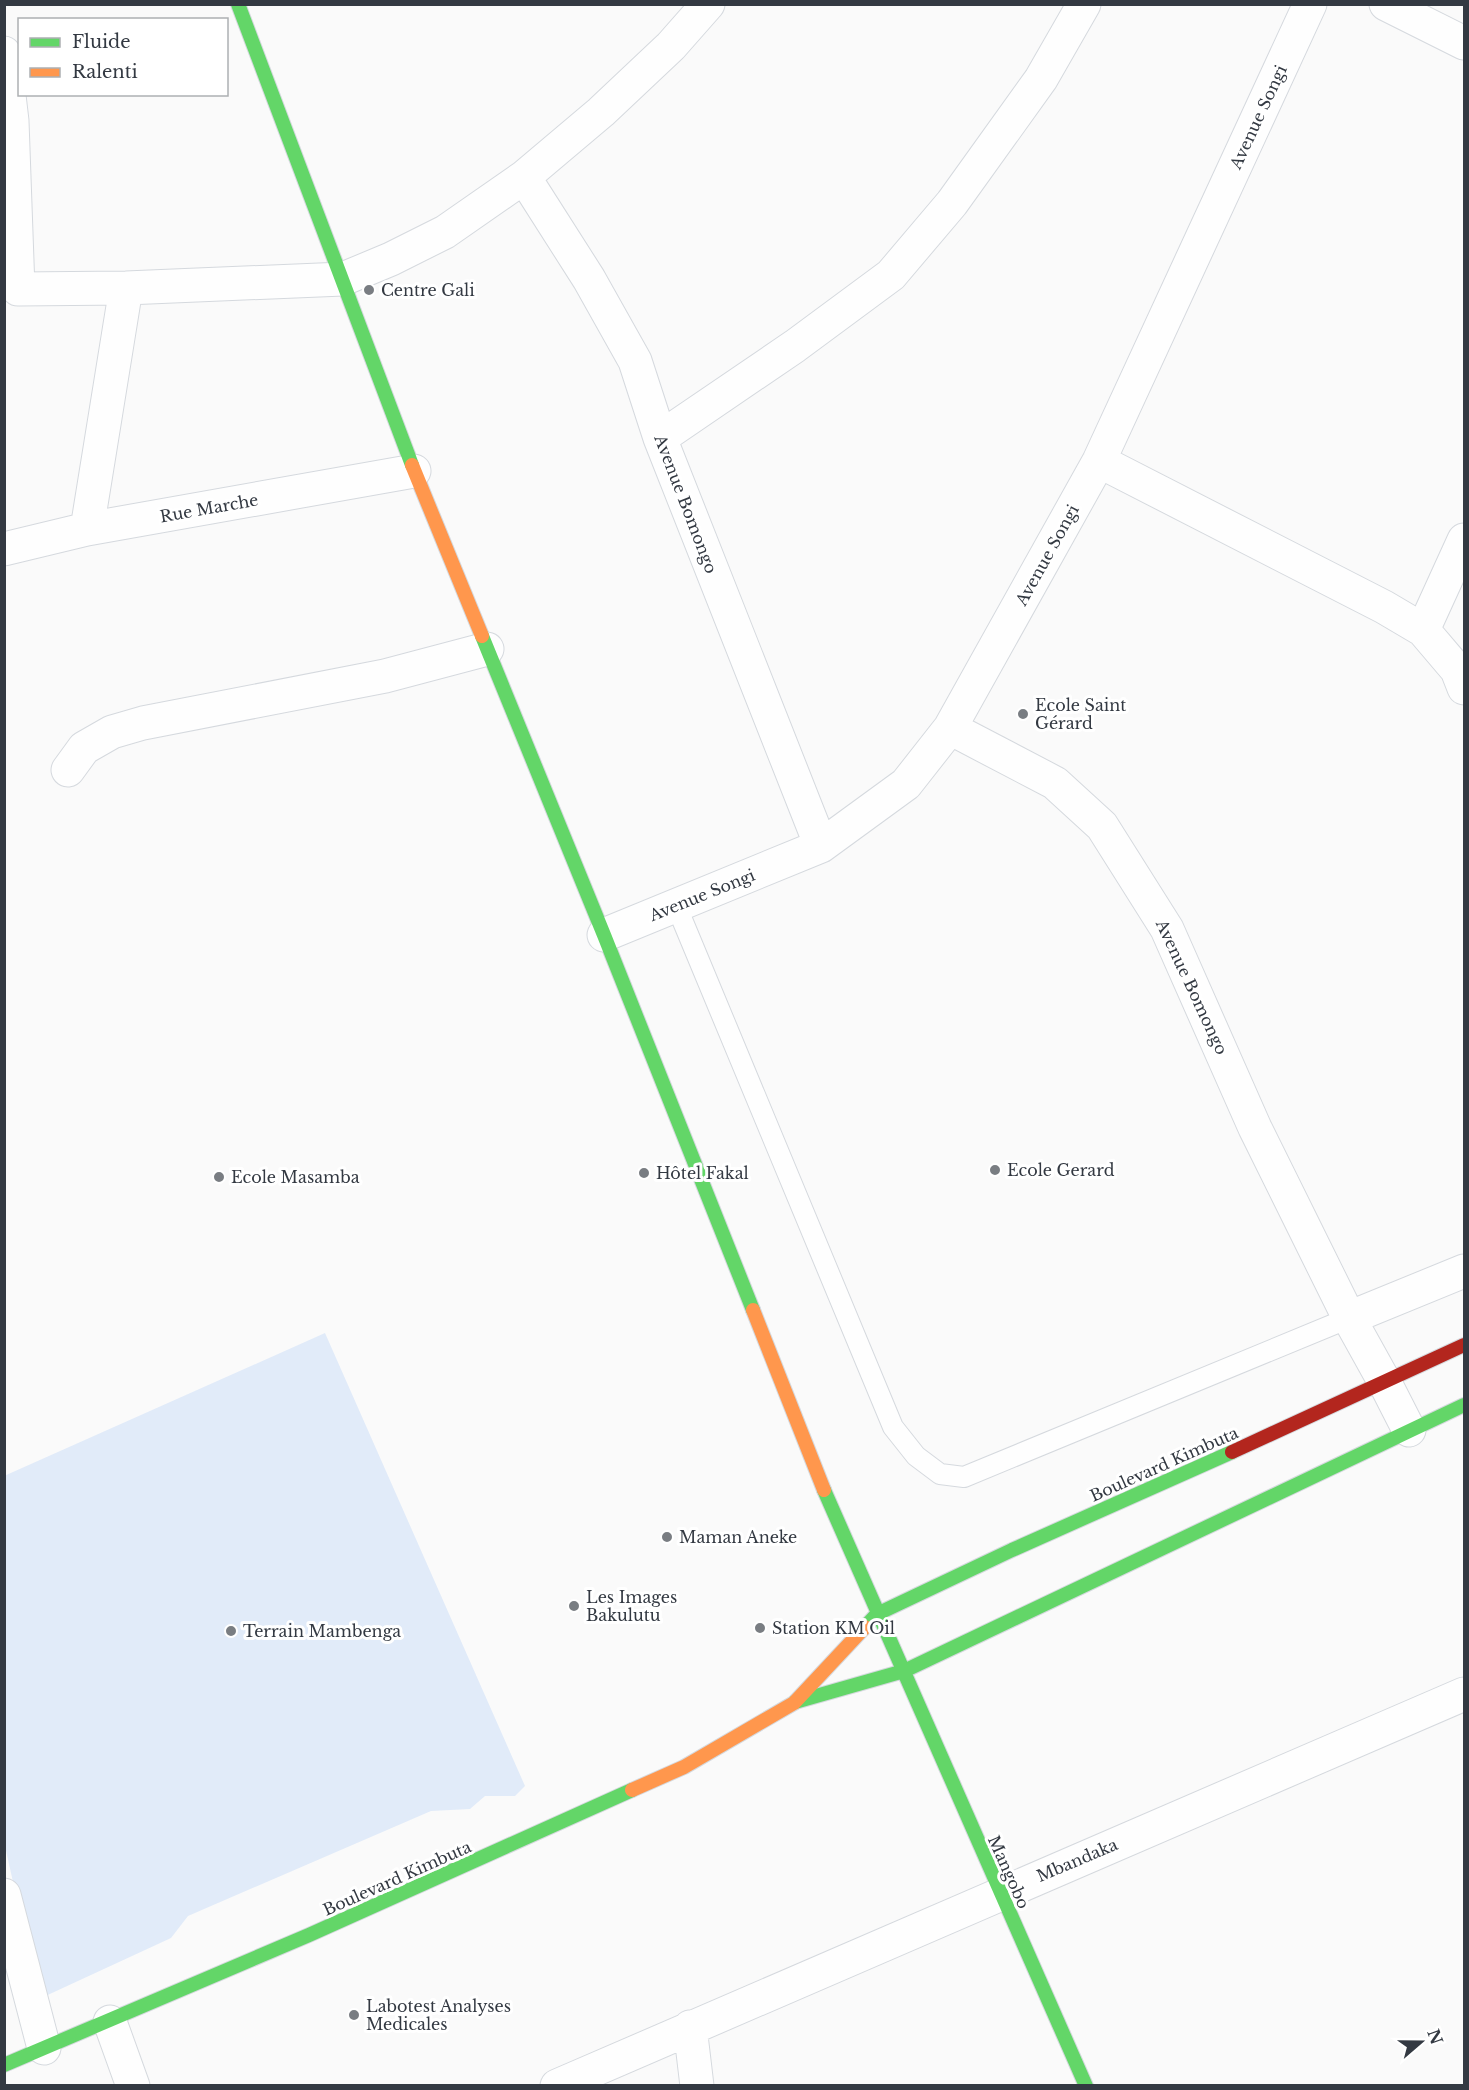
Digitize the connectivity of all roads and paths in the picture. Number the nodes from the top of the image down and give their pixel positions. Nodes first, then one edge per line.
1 (238, 4) edge
2 (708, 4) edge
3 (1084, 4) edge
4 (1310, 4) edge
5 (1386, 4) edge
6 (1464, 43) edge
7 (4, 53) edge
8 (524, 177) junction
9 (343, 279) junction
10 (126, 288) junction
11 (11, 289) edge
12 (660, 438) junction
13 (1099, 461) junction
14 (414, 471) junction
15 (87, 529) junction
16 (1464, 540) edge
17 (4, 549) edge
18 (1423, 630) junction
19 (487, 649) junction
20 (1464, 688) edge
21 (950, 728) junction
22 (68, 770) dead end
23 (821, 846) junction
24 (676, 905) junction
25 (604, 935) junction
26 (1464, 1271) edge
27 (1349, 1318) junction
28 (1464, 1345) edge
29 (1384, 1381) junction
30 (1464, 1405) edge
31 (1409, 1430) junction
32 (877, 1614) junction
33 (904, 1671) junction
34 (1464, 1694) edge
35 (794, 1703) junction
36 (1000, 1893) junction
37 (4, 1895) edge
38 (110, 2022) junction
39 (690, 2027) junction
40 (44, 2048) junction
41 (4, 2065) edge
42 (133, 2085) edge
43 (557, 2085) edge
44 (697, 2085) edge
45 (1086, 2085) edge

1 - 9 street, Mangobo
2 - 8 street
3 - 12 street
4 - 13 street, Avenue Songi
5 - 6 street
7 - 11 street
8 - 9 street
8 - 12 street, Avenue Bomongo
9 - 10 street
9 - 14 street, Mangobo
10 - 11 street
10 - 15 street
12 - 23 street, Avenue Bomongo
13 - 18 street
13 - 21 street, Avenue Songi
14 - 15 street, Rue Marche
14 - 19 street, Mangobo
15 - 17 street, Rue Marche
16 - 18 street
18 - 20 street
19 - 22 street
19 - 25 street, Mangobo
21 - 23 street, Avenue Songi
21 - 27 street, Avenue Bomongo
23 - 24 street, Avenue Songi
24 - 25 street, Avenue Songi
24 - 27 lane
25 - 32 street, Mangobo
26 - 27 street
27 - 29 street, Avenue Bomongo
28 - 29 street, Boulevard Kimbuta
29 - 31 street, Avenue Bomongo
29 - 32 street, Boulevard Kimbuta
30 - 31 street
31 - 33 street
32 - 33 street, Mangobo
32 - 35 street
33 - 35 street
33 - 36 street, Mangobo
34 - 36 street, Mbandaka
35 - 38 street, Boulevard Kimbuta
36 - 39 street, Mbandaka
36 - 45 street, Mangobo
37 - 40 street
38 - 40 street, Boulevard Kimbuta
38 - 42 street
39 - 43 street, Mbandaka
39 - 44 street
40 - 41 street, Boulevard Kimbuta

